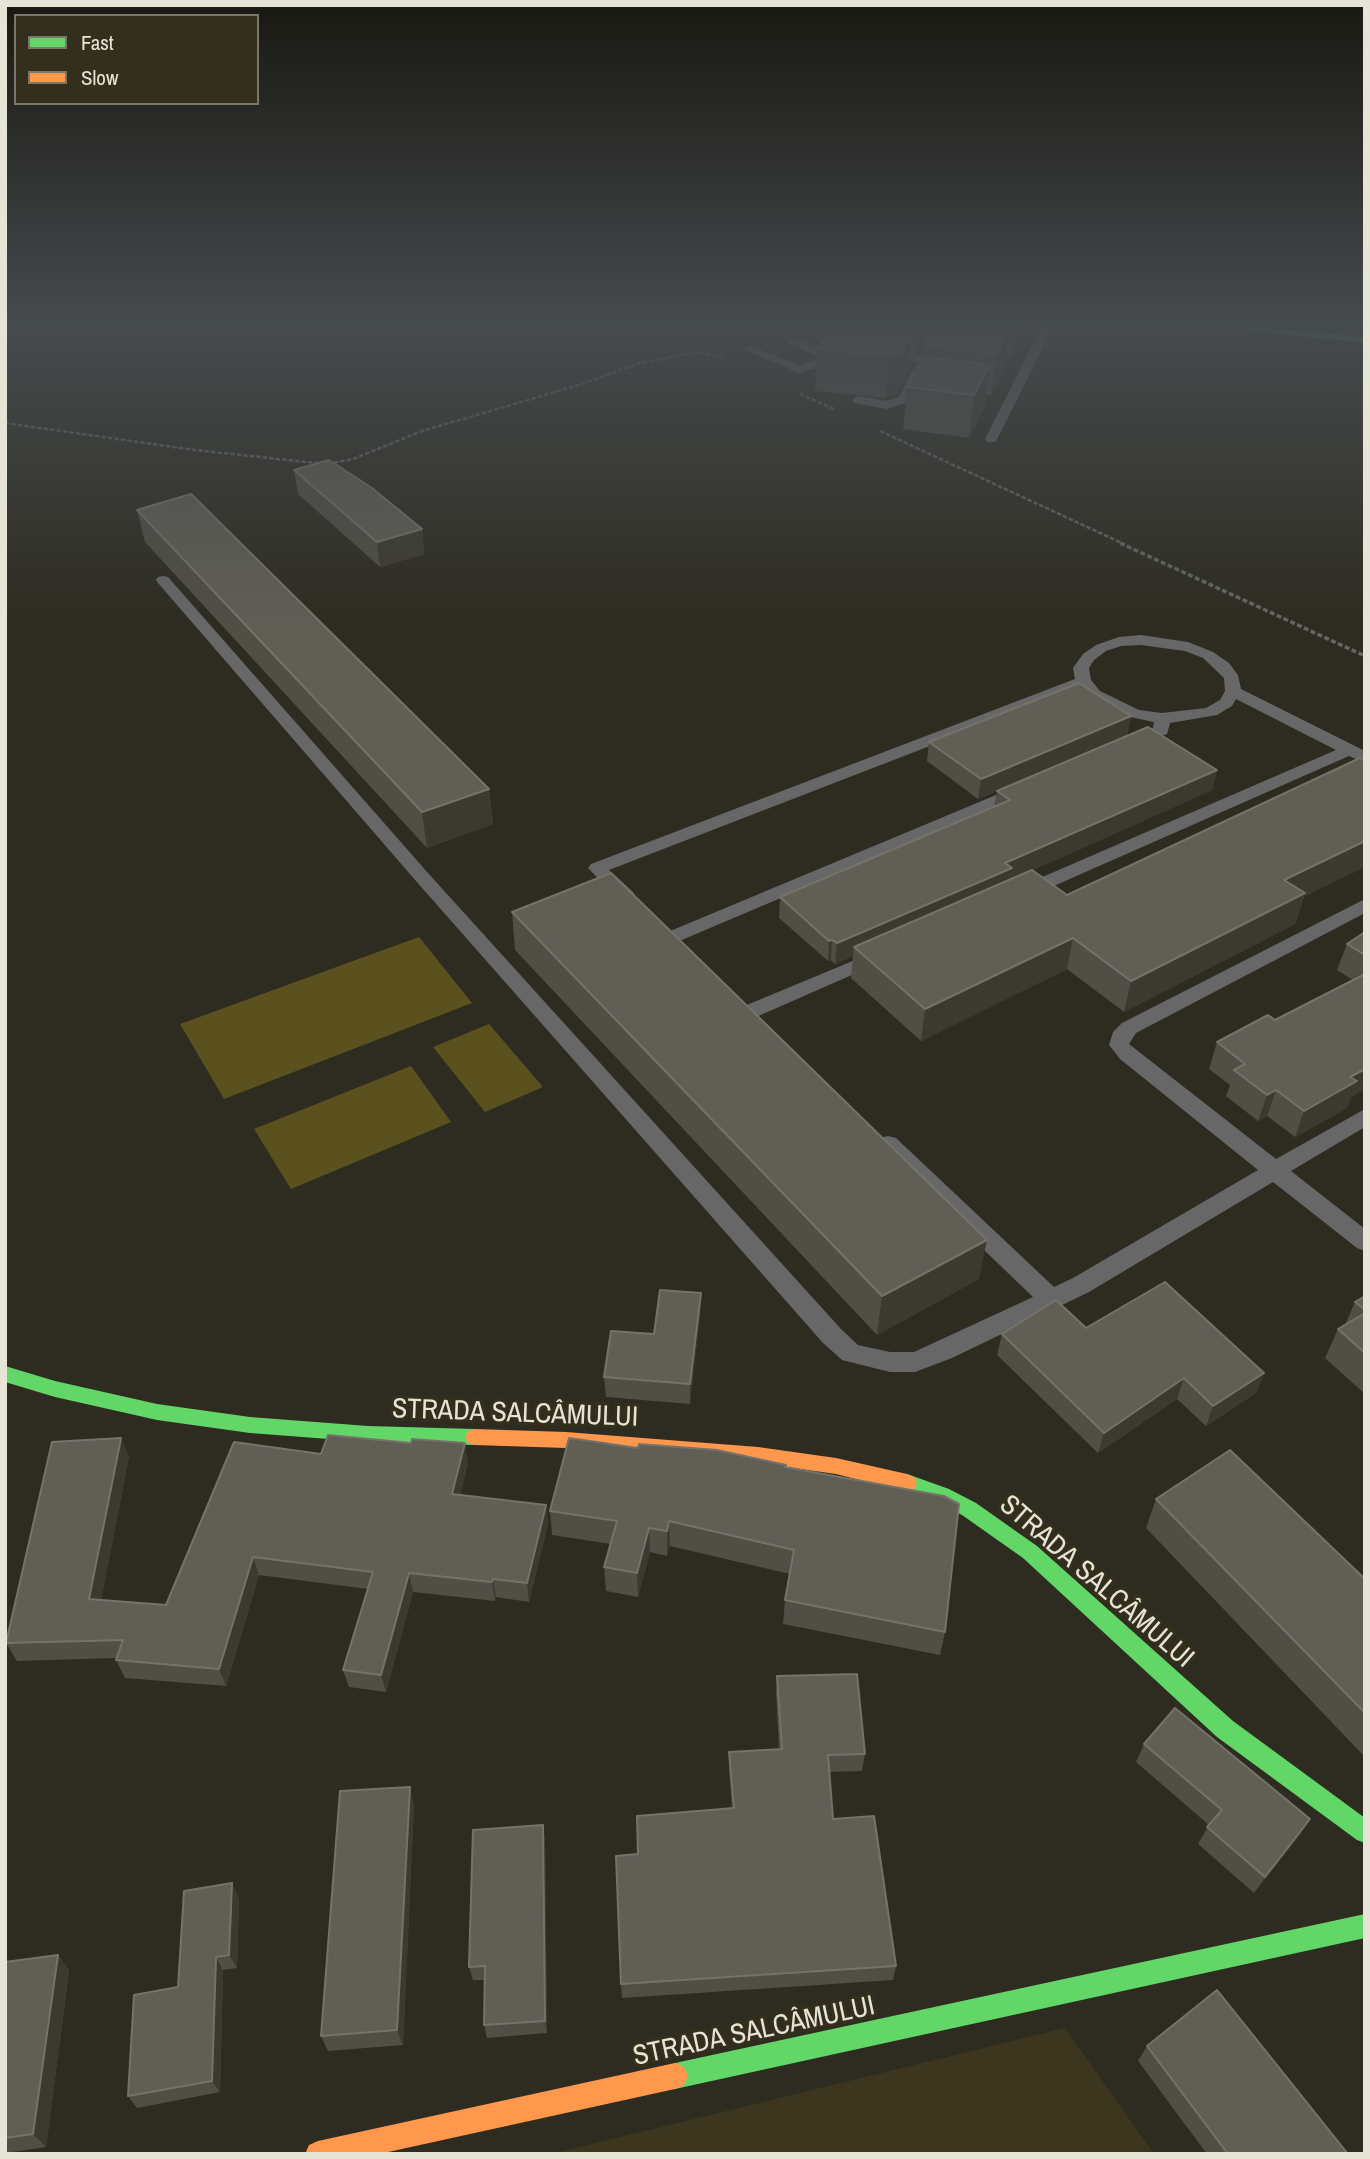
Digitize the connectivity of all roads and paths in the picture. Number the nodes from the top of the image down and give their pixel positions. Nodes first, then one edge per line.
1 (17, 425) edge
2 (443, 425) edge
3 (995, 425) edge
4 (869, 426) dead end
5 (991, 439) dead end
6 (163, 580) dead end
7 (1365, 656) edge
8 (1083, 681) junction
9 (1233, 691) junction
10 (1162, 718) junction
11 (1110, 752) edge
12 (1357, 754) edge
13 (1035, 784) edge
14 (1005, 901) edge
15 (1365, 905) edge
16 (670, 938) junction
17 (890, 951) edge
18 (690, 956) edge
19 (749, 1012) edge
20 (1365, 1117) edge
21 (870, 1127) edge
22 (1274, 1171) junction
23 (1365, 1242) edge
24 (1052, 1300) junction
25 (5, 1374) edge
26 (1365, 1832) edge
27 (1365, 1926) edge
28 (318, 2154) edge

1 - 2 path
3 - 5 lane
4 - 7 path
6 - 24 lane
8 - 9 lane
8 - 10 lane
8 - 16 lane
9 - 10 lane
9 - 12 lane
10 - 11 lane
12 - 14 lane
13 - 16 lane
15 - 22 lane
16 - 18 lane
17 - 19 lane
20 - 22 lane
21 - 24 lane
22 - 23 lane
22 - 24 lane
25 - 26 street, STRADA SALCÂMULUI
27 - 28 street, STRADA SALCÂMULUI

